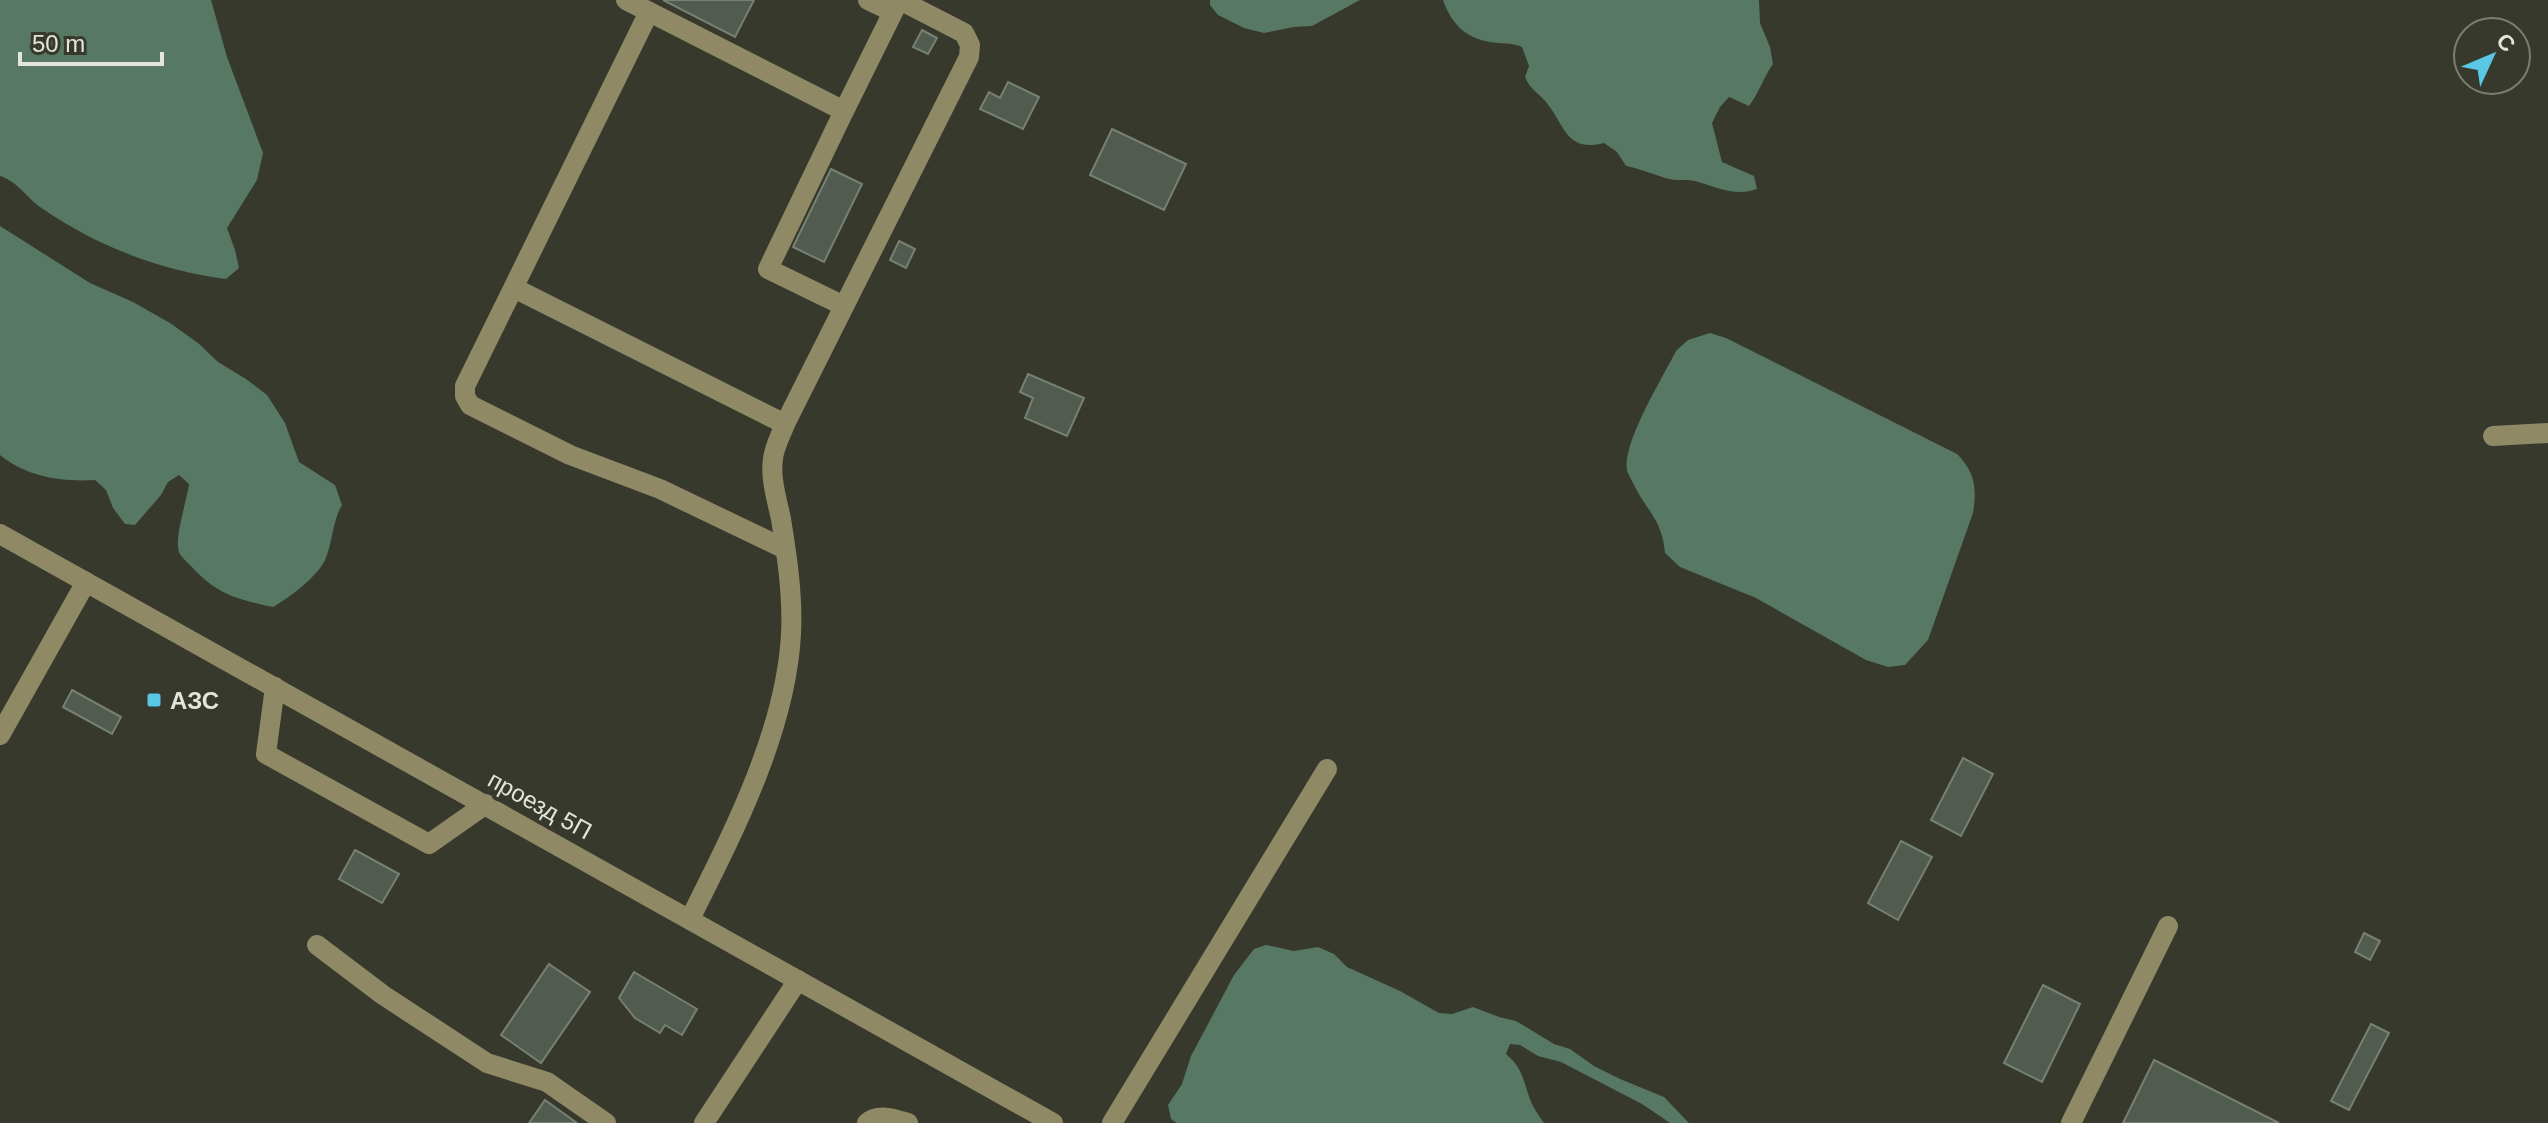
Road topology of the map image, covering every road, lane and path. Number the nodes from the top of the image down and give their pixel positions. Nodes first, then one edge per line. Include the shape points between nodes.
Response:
1 (626, 0) edge
2 (868, 0) edge
3 (897, 4) edge
4 (649, 12) junction
5 (844, 111) junction
6 (514, 288) junction
7 (844, 306) junction
8 (785, 424) junction
9 (2548, 433) edge
10 (2493, 436) dead end
11 (0, 534) edge
12 (785, 549) junction
13 (86, 582) junction
14 (275, 687) junction
15 (0, 735) edge
16 (1327, 769) dead end
17 (486, 804) junction
18 (690, 919) junction
19 (2168, 926) dead end
20 (317, 945) dead end
21 (798, 980) junction
22 (606, 1123) edge
23 (704, 1123) edge
24 (867, 1123) edge
25 (908, 1123) edge
26 (1053, 1123) edge
27 (1112, 1123) edge
28 (2071, 1123) edge

1 - 4 street
2 - 3 street
3 - 5 street
3 - 7 street via 964,33 969,57
4 - 5 street
4 - 6 street
5 - 7 street via 768,269
6 - 8 street
6 - 12 street via 465,386 470,405
7 - 8 street
8 - 12 street via 773,458
9 - 10 street
11 - 13 street, проезд 5П
12 - 18 street via 791,632 786,676 751,788
13 - 14 street, проезд 5П
13 - 15 street
14 - 17 street, проезд 5П
14 - 17 street via 266,754 280,762 429,844
16 - 27 street
17 - 18 street, проезд 5П
18 - 21 street, проезд 5П
19 - 28 street
20 - 22 street via 487,1063 547,1082
21 - 23 street
21 - 26 street, проезд 5П
24 - 25 street via 892,1117

